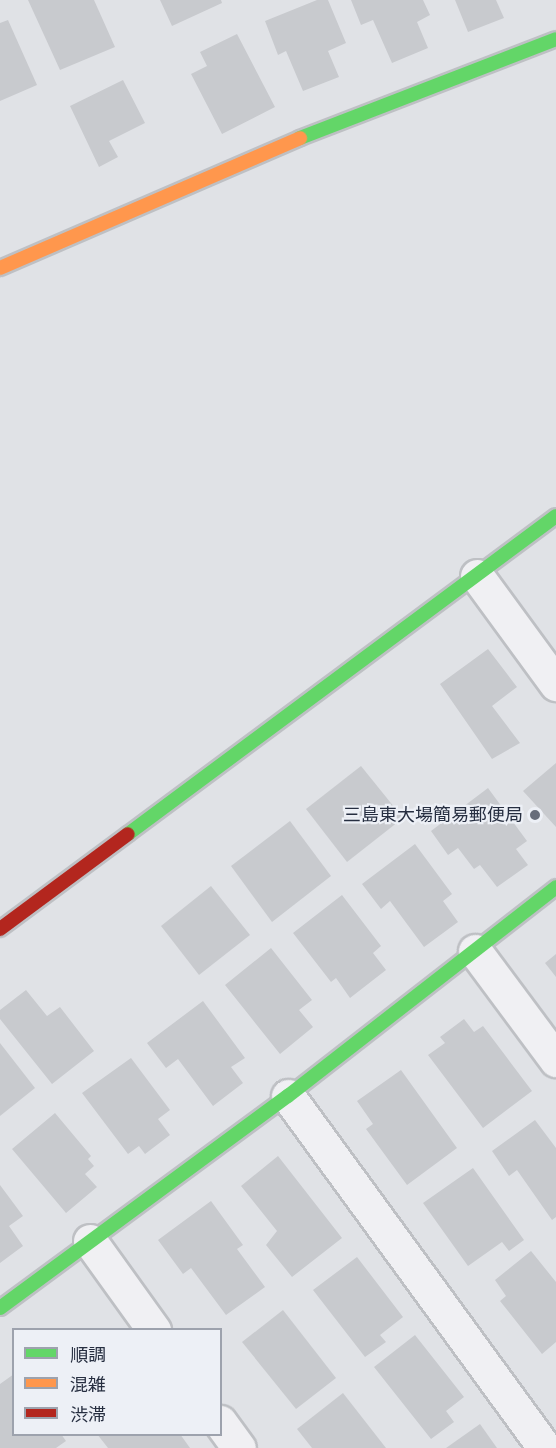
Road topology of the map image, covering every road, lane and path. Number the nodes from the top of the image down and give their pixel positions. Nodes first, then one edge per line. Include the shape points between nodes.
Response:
1 (556, 39) edge
2 (0, 268) edge
3 (556, 516) edge
4 (477, 576) junction
5 (556, 684) edge
6 (556, 887) edge
7 (0, 929) edge
8 (476, 951) junction
9 (556, 1060) edge
10 (288, 1096) junction
11 (90, 1240) junction
12 (0, 1308) edge
13 (153, 1328) edge
14 (222, 1425) edge
15 (239, 1448) edge
16 (545, 1448) edge

1 - 2 street via 281,146
3 - 4 street
4 - 5 street
4 - 7 street
6 - 8 street
8 - 9 street
8 - 10 street
10 - 11 street
10 - 16 street
11 - 12 street
11 - 13 street
14 - 15 street

